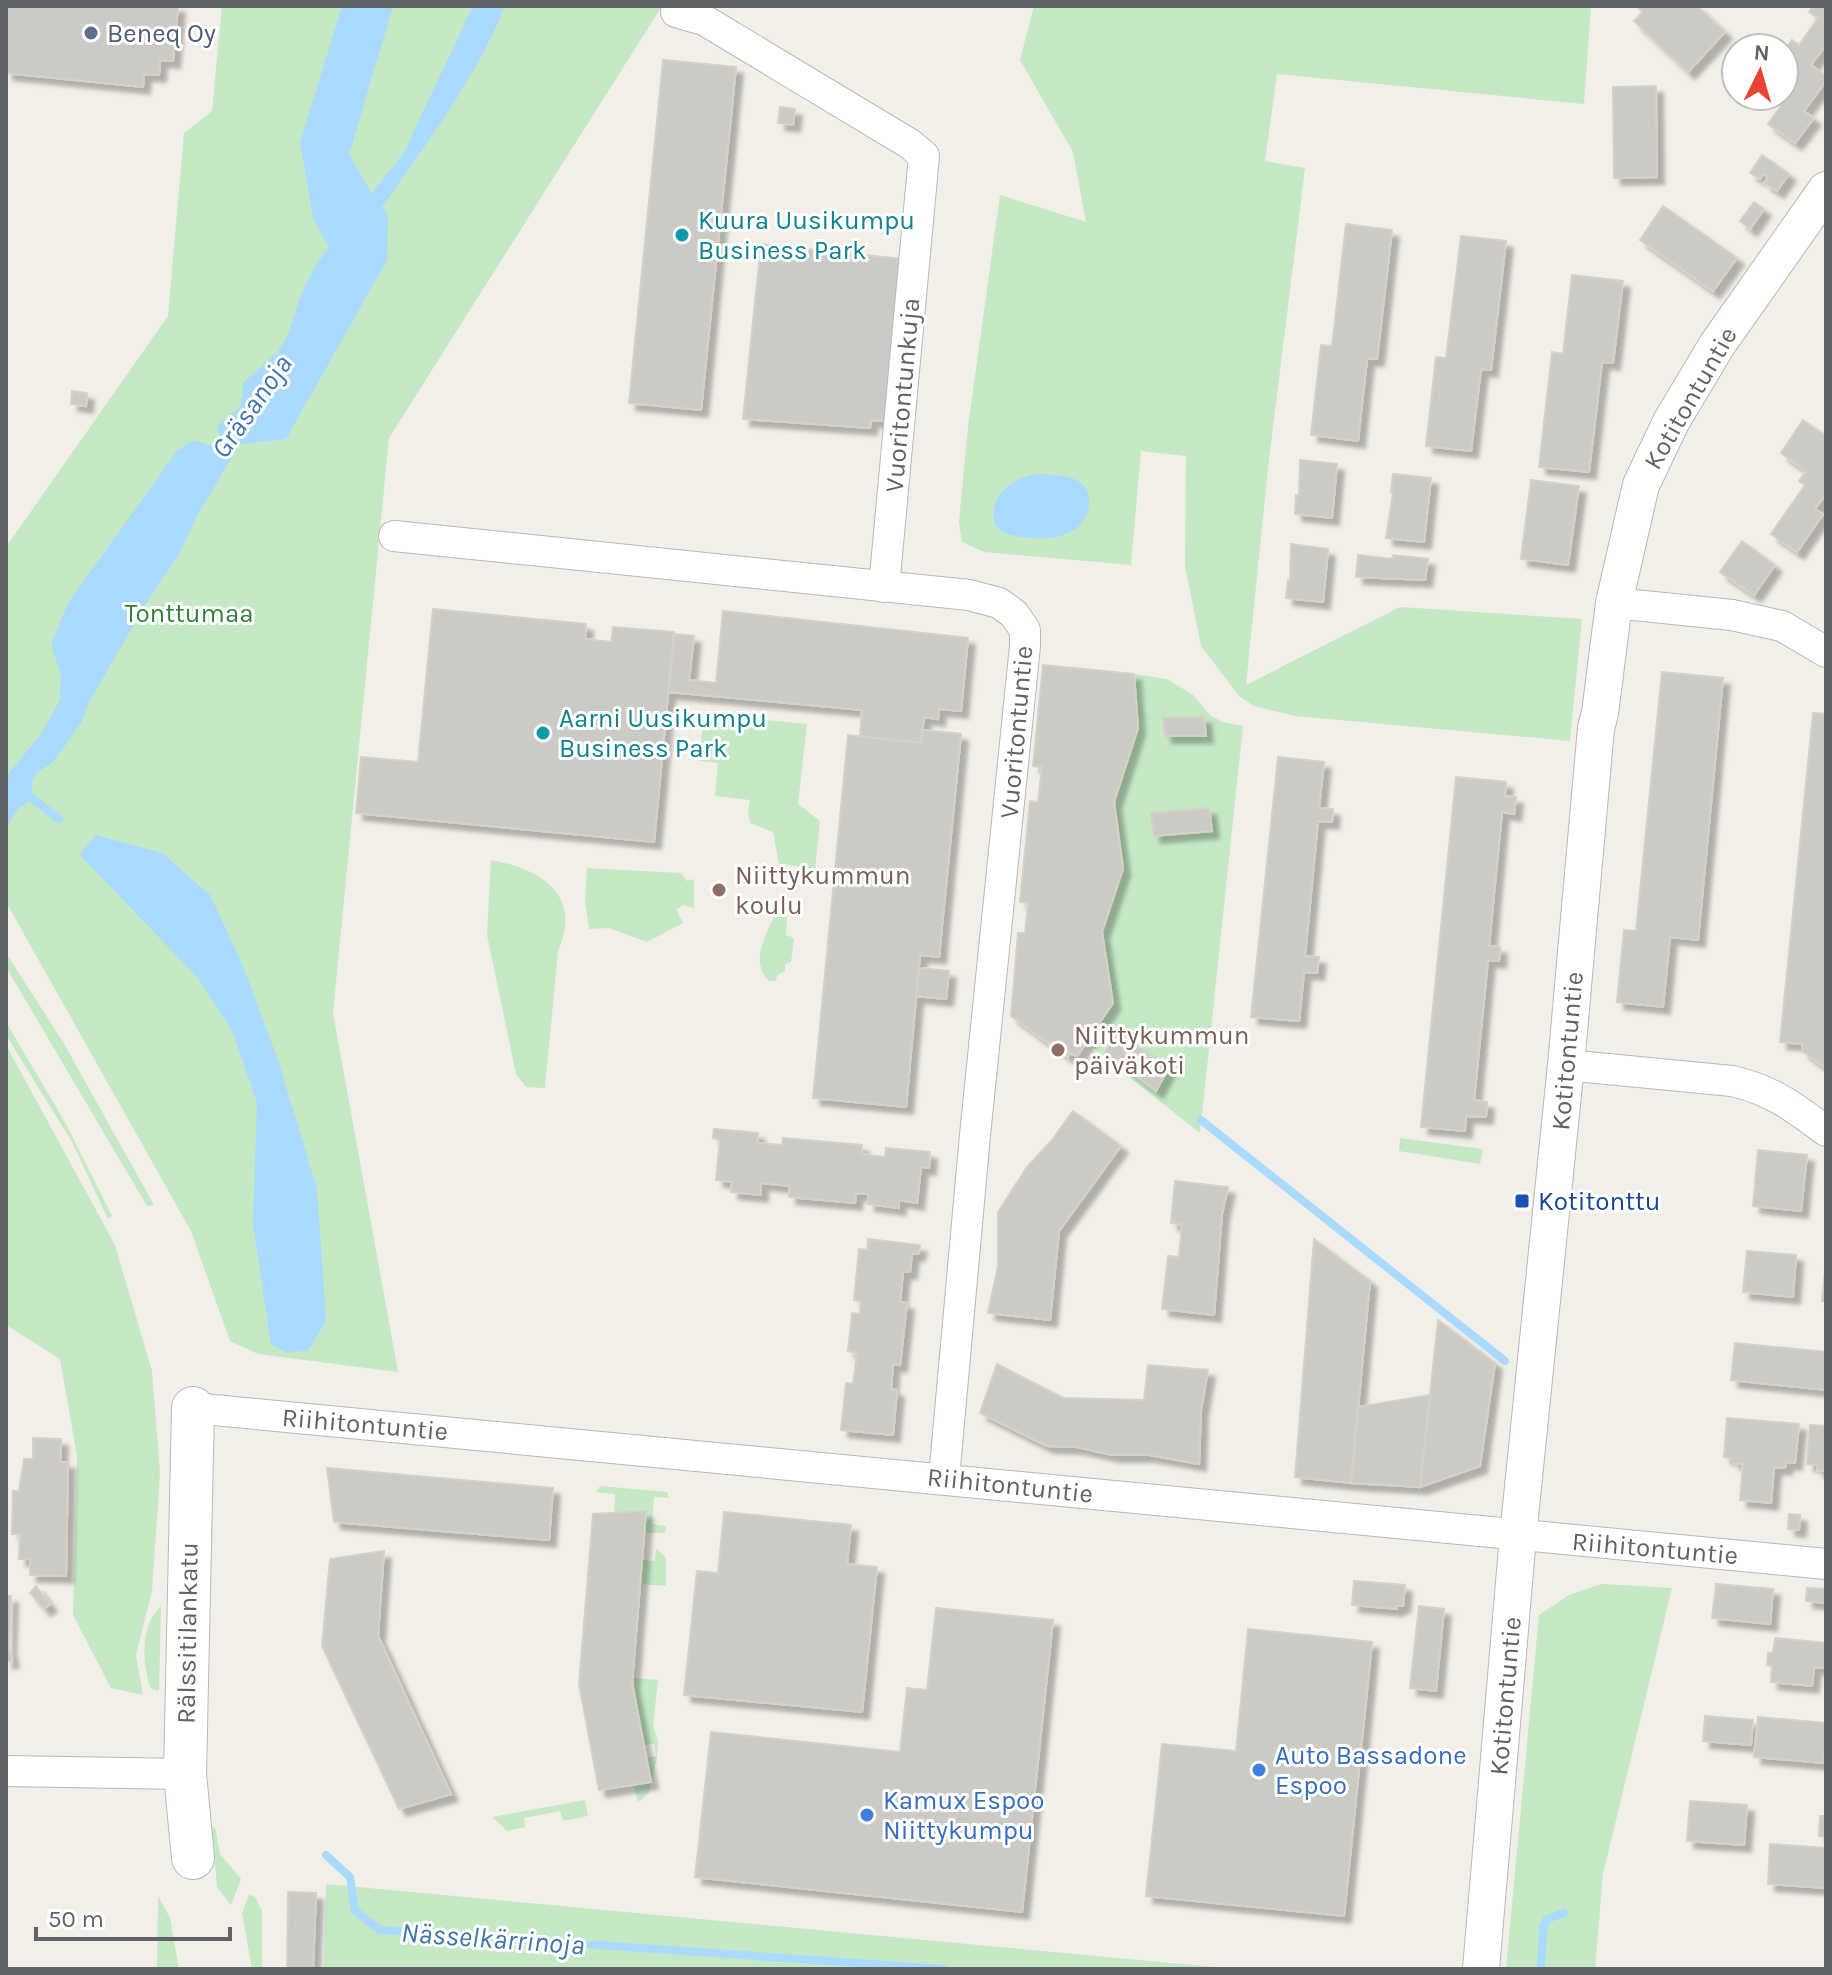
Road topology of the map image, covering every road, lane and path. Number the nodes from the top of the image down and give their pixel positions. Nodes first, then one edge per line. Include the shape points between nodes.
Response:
1 (676, 12) dead end
2 (1826, 190) edge
3 (394, 536) dead end
4 (884, 587) junction
5 (1614, 603) junction
6 (1826, 652) edge
7 (1566, 1065) junction
8 (1826, 1131) edge
9 (193, 1408) joint
10 (944, 1478) junction
11 (1518, 1536) junction
12 (1826, 1564) edge
13 (6, 1771) edge
14 (185, 1774) junction
15 (193, 1858) dead end
16 (1481, 1969) edge

1 - 4 street, Vuoritontunkuja via 704,20 924,156
2 - 5 street, Kotitontuntie via 1717,345 1671,422 1641,485
3 - 4 street, Vuoritontuntie
4 - 10 street, Vuoritontuntie via 999,603 1025,630
5 - 6 street via 1732,615 1782,626
5 - 7 street, Kotitontuntie via 1596,728
7 - 8 street via 1755,1086 1784,1099
7 - 11 street, Kotitontuntie
9 - 10 street, Riihitontuntie
9 - 14 main road, Rälssitilankatu
10 - 11 street, Riihitontuntie
11 - 12 street, Riihitontuntie
11 - 16 street, Kotitontuntie
13 - 14 street
14 - 15 main road, Rälssitilankatu

